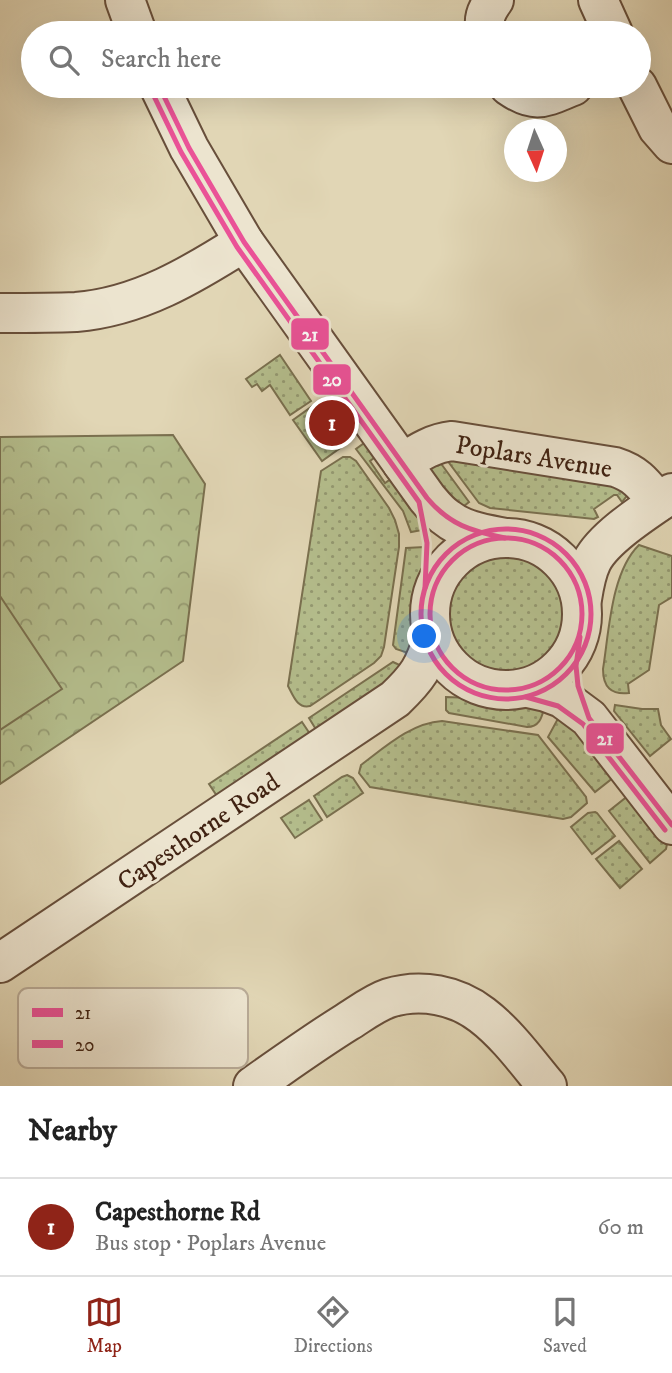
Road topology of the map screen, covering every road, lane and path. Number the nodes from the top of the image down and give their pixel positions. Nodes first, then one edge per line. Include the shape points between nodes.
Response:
1 (125, 0) edge
2 (494, 0) edge
3 (598, 0) edge
4 (133, 21) edge
5 (485, 21) edge
6 (608, 21) edge
7 (165, 98) edge
8 (643, 98) edge
9 (672, 145) edge
10 (244, 242) junction
11 (0, 313) edge
12 (402, 463) junction
13 (427, 498) junction
14 (653, 506) edge
15 (515, 539) junction
16 (434, 589) junction
17 (582, 599) junction
18 (433, 637) junction
19 (580, 637) junction
20 (481, 687) junction
21 (528, 688) junction
22 (395, 699) junction
23 (589, 718) junction
24 (672, 825) edge
25 (1, 960) edge
26 (253, 1086) edge
27 (547, 1086) edge

1 - 4 street
2 - 5 street
3 - 6 street
7 - 10 street
8 - 9 street
10 - 11 street via 166,288 130,301 77,312
10 - 12 street
12 - 13 street
12 - 14 street, Poplars Avenue via 432,445 452,441 615,467 638,478
13 - 15 street via 456,524
13 - 16 street via 437,546
14 - 15 street via 601,533
14 - 17 street via 593,559
15 - 16 street via 482,541 461,552 444,569
15 - 17 street via 545,548 562,561
16 - 18 street via 429,613
17 - 19 street
18 - 20 street via 443,658 459,675
18 - 22 street, Capesthorne Road via 422,670
19 - 21 street via 569,659 551,677
19 - 23 street via 578,686
20 - 21 street via 504,691
20 - 22 street, Capesthorne Road via 436,688
21 - 23 street via 562,698
22 - 25 street, Capesthorne Road
23 - 24 street
26 - 27 street via 372,1006 389,998 428,993 466,1004 483,1015

